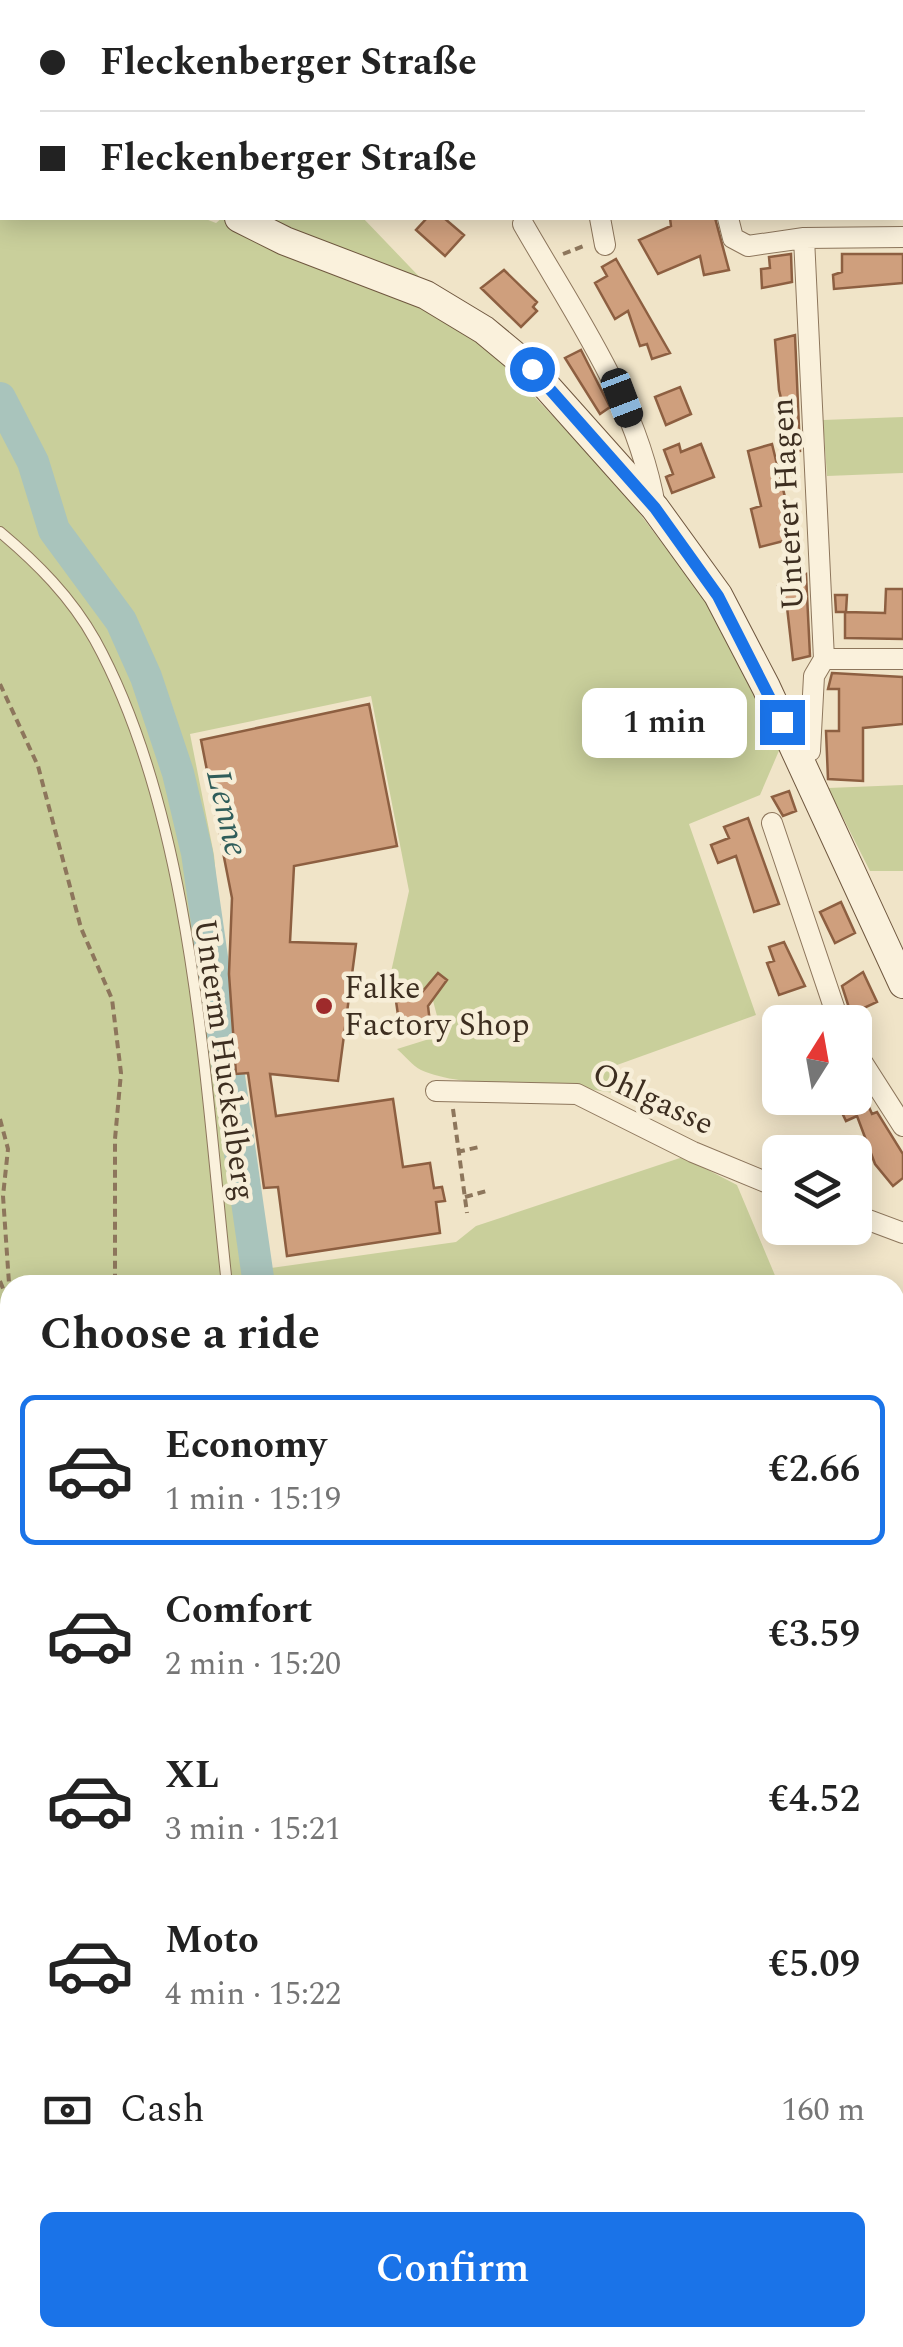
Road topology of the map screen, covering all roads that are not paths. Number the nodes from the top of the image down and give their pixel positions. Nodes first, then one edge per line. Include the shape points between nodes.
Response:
1 (243, 220) edge
2 (600, 220) edge
3 (728, 220) edge
4 (523, 224) dead end
5 (903, 237) edge
6 (804, 238) junction
7 (606, 245) road end
8 (655, 508) junction
9 (0, 532) edge
10 (903, 658) edge
11 (824, 659) junction
12 (798, 757) junction
13 (772, 824) dead end
14 (903, 984) edge
15 (833, 1005) edge
16 (872, 1078) edge
17 (443, 1091) road end
18 (903, 1126) edge
19 (762, 1180) edge
20 (872, 1222) edge
21 (903, 1234) edge
22 (227, 1275) edge

1 - 8 street via 462,315 532,369
2 - 7 street
3 - 6 street via 741,245
4 - 8 street via 622,398
5 - 6 street
6 - 11 street, Unterer Hagen
8 - 12 street via 718,596
9 - 22 lane, Unterm Huckelberg via 52,580 86,626 143,752 188,963
10 - 11 street
11 - 12 street, Unterer Hagen via 814,676 810,751
12 - 14 street
13 - 15 street
16 - 18 street
17 - 19 street, Ohlgasse via 577,1094
20 - 21 street

